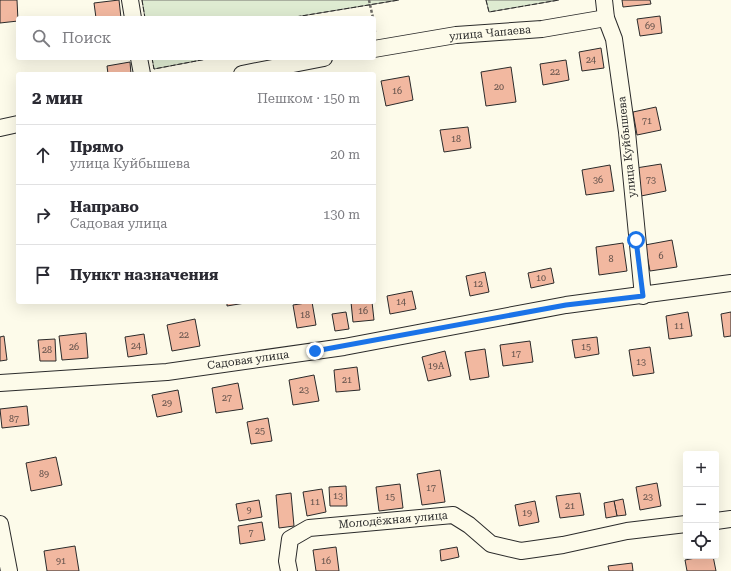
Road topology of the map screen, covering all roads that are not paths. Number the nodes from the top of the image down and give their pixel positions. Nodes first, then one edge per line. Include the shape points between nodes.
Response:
1 (130, 0) edge
2 (604, 0) edge
3 (133, 16) edge
4 (606, 18) junction
5 (376, 49) edge
6 (139, 60) edge
7 (314, 60) edge
8 (142, 72) edge
9 (252, 72) edge
10 (16, 124) edge
11 (0, 128) edge
12 (731, 283) edge
13 (643, 296) junction
14 (0, 383) edge
15 (0, 524) edge
16 (683, 524) edge
17 (9, 571) edge
18 (289, 571) edge

1 - 3 street
2 - 4 street, улица Куйбышева
4 - 5 street, улица Чапаева via 542,29 456,35
4 - 13 street, улица Куйбышева via 614,39 626,124
6 - 8 street
7 - 9 street
10 - 11 street
12 - 13 street, Садовая улица
13 - 14 street, Садовая улица via 566,305 344,347 167,372
15 - 17 street
16 - 18 street, Молодёжная улица via 627,530 563,545 521,551 491,544 453,515 309,528 290,540 287,561

